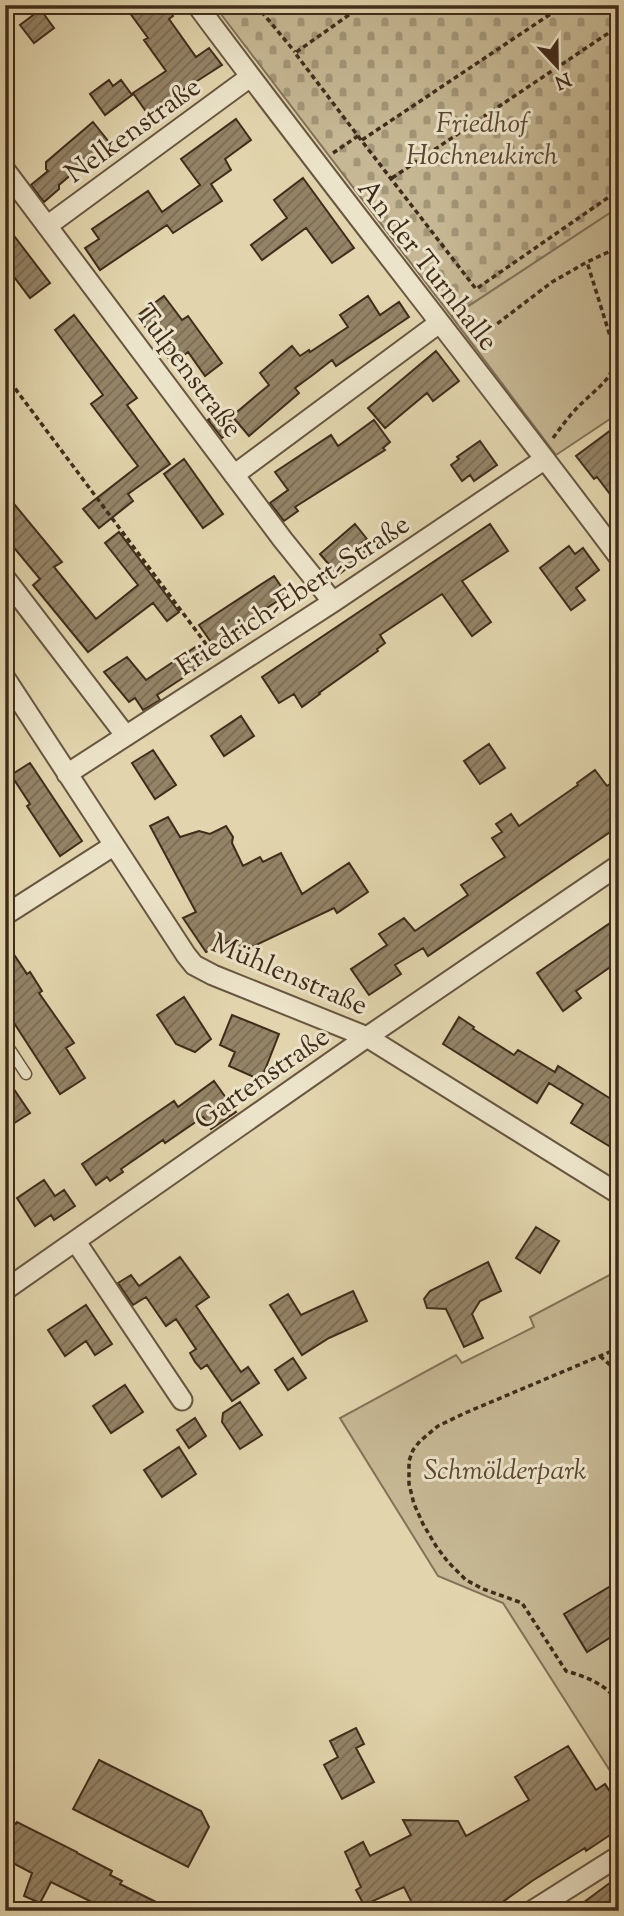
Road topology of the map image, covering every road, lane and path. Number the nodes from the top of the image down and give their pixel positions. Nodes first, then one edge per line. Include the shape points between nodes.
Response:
1 (197, 5) edge
2 (256, 5) edge
3 (363, 5) edge
4 (542, 5) edge
5 (564, 5) edge
6 (550, 15) junction
7 (619, 26) edge
8 (295, 52) junction
9 (250, 77) junction
10 (358, 136) junction
11 (362, 140) junction
12 (317, 165) junction
13 (5, 170) edge
14 (392, 178) junction
15 (619, 190) edge
16 (47, 226) junction
17 (619, 247) edge
18 (587, 262) junction
19 (439, 323) junction
20 (461, 351) junction
21 (5, 375) edge
22 (543, 456) junction
23 (234, 475) junction
24 (619, 557) edge
25 (5, 578) edge
26 (333, 602) junction
27 (227, 671) junction
28 (5, 677) edge
29 (126, 736) junction
30 (67, 774) junction
31 (113, 846) junction
32 (619, 865) edge
33 (5, 915) edge
34 (367, 1037) junction
35 (5, 1042) edge
36 (26, 1074) dead end
37 (619, 1194) edge
38 (76, 1242) junction
39 (5, 1290) edge
40 (619, 1348) edge
41 (600, 1356) junction
42 (619, 1373) edge
43 (182, 1400) dead end
44 (619, 1669) edge
45 (614, 1695) junction
46 (619, 1703) edge
47 (619, 1856) edge
48 (532, 1911) edge

1 - 9 street, An der Turnhalle
2 - 8 path
3 - 8 path
4 - 6 path
5 - 6 path
6 - 11 path
7 - 14 path
8 - 10 path
9 - 12 street, An der Turnhalle
9 - 16 street, Nelkenstraße
10 - 11 path
10 - 12 path
11 - 14 path
12 - 19 street, An der Turnhalle
13 - 16 street, Tulpenstraße
14 - 15 path via 476,289
16 - 23 street, Tulpenstraße
17 - 18 path
18 - 20 path via 552,282
18 - 22 path via 615,352 614,367 572,414
19 - 20 street, An der Turnhalle
19 - 23 street
20 - 22 street, An der Turnhalle
21 - 27 path
22 - 24 street, An der Turnhalle
22 - 26 street, Friedrich-Ebert-Straße
23 - 26 street, Tulpenstraße
25 - 29 street
26 - 27 street, Friedrich-Ebert-Straße
27 - 29 street, Friedrich-Ebert-Straße
28 - 30 street, Mühlenstraße
29 - 30 street, Friedrich-Ebert-Straße
30 - 31 street, Mühlenstraße
31 - 33 street
31 - 34 street, Mühlenstraße via 194,965
32 - 34 street, Gartenstraße
34 - 37 street, Mühlenstraße
34 - 38 street, Gartenstraße
35 - 36 lane
38 - 39 street, Gartenstraße
38 - 43 street
40 - 41 path
41 - 42 path
41 - 45 path via 438,1426 413,1450 408,1473 423,1524 458,1574 522,1603 566,1671 594,1681
44 - 45 path
45 - 46 path
47 - 48 street

